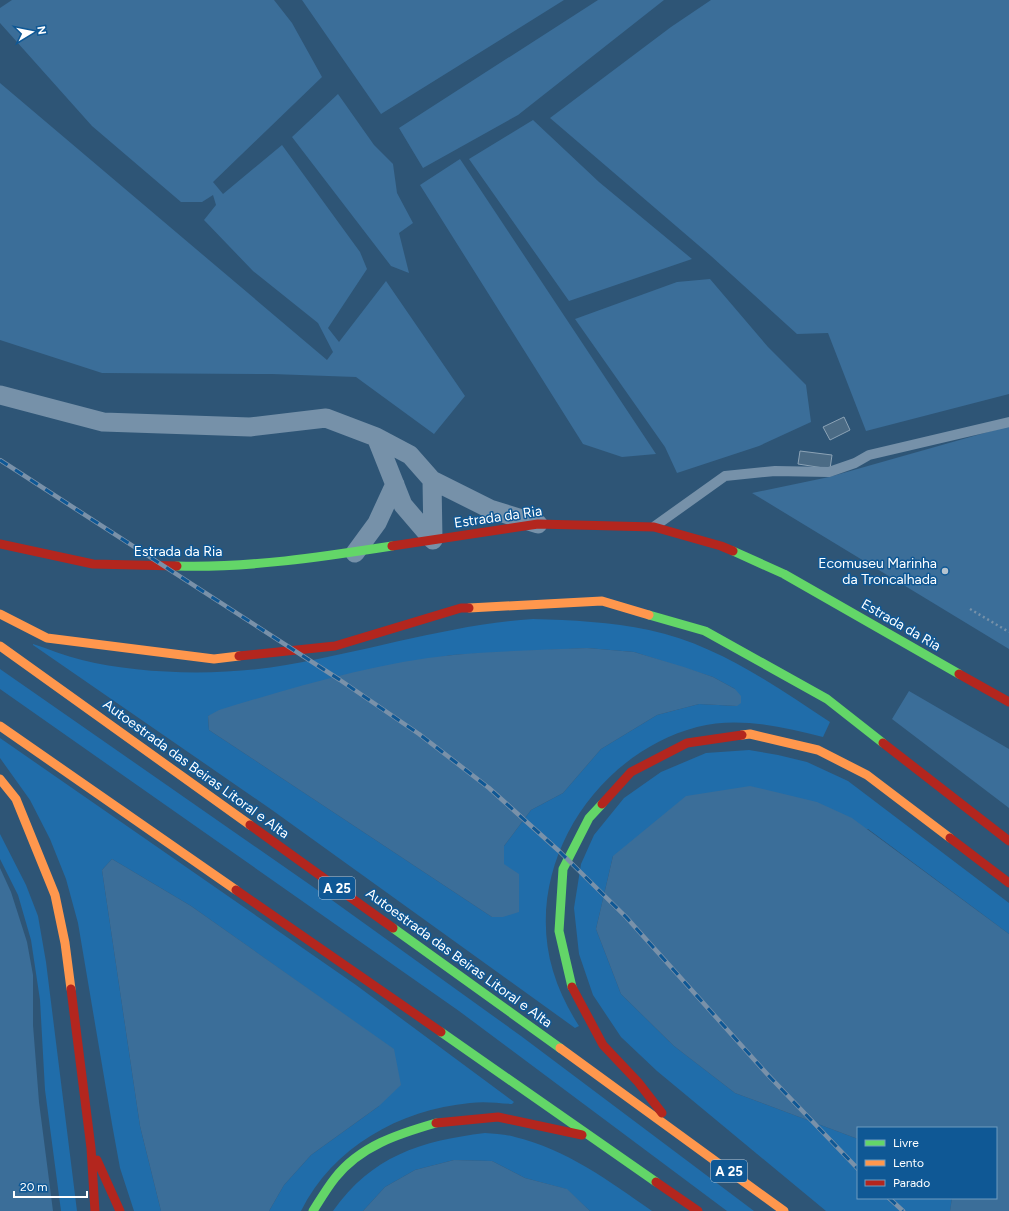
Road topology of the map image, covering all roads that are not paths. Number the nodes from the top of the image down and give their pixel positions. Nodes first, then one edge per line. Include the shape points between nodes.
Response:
1 (0, 395) edge
2 (1009, 422) edge
3 (376, 437) junction
4 (432, 480) junction
5 (395, 484) junction
6 (538, 524) junction
7 (654, 527) junction
8 (433, 540) junction
9 (0, 544) edge
10 (355, 553) junction
11 (0, 614) edge
12 (0, 646) edge
13 (1009, 702) edge
14 (0, 726) edge
15 (0, 779) edge
16 (1009, 841) edge
17 (1009, 883) edge
18 (675, 1130) junction
19 (591, 1136) junction
20 (91, 1148) junction
21 (95, 1211) edge
22 (120, 1211) edge
23 (313, 1211) edge
24 (698, 1211) edge
25 (784, 1211) edge

1 - 3 street via 103,422 250,427 326,418
2 - 7 lane via 869,455 856,464 829,472 775,471 725,476
3 - 4 street via 410,455
3 - 5 street
4 - 6 street via 490,509
4 - 8 street
5 - 8 street via 403,504
5 - 10 street via 377,523
6 - 7 main road, Estrada da Ria
6 - 8 main road, Estrada da Ria
7 - 13 main road, Estrada da Ria via 721,546 784,574
8 - 10 main road, Estrada da Ria
9 - 10 main road, Estrada da Ria via 101,565 210,567 297,561
11 - 16 main road via 47,638 214,659 335,646 461,608 602,601 705,631 827,699
12 - 18 main road, Autoestrada das Beiras Litoral e Alta / A 25
14 - 19 main road
15 - 20 main road via 16,799 55,895 65,943
17 - 18 main road via 867,775 818,750 750,734 687,743 631,772 589,818 563,869 559,931 572,988 603,1045 638,1082
18 - 25 main road, Autoestrada das Beiras Litoral e Alta / A 25
19 - 23 main road via 498,1117 438,1122 400,1133 365,1150 336,1178
19 - 24 main road
20 - 21 main road
20 - 22 main road

